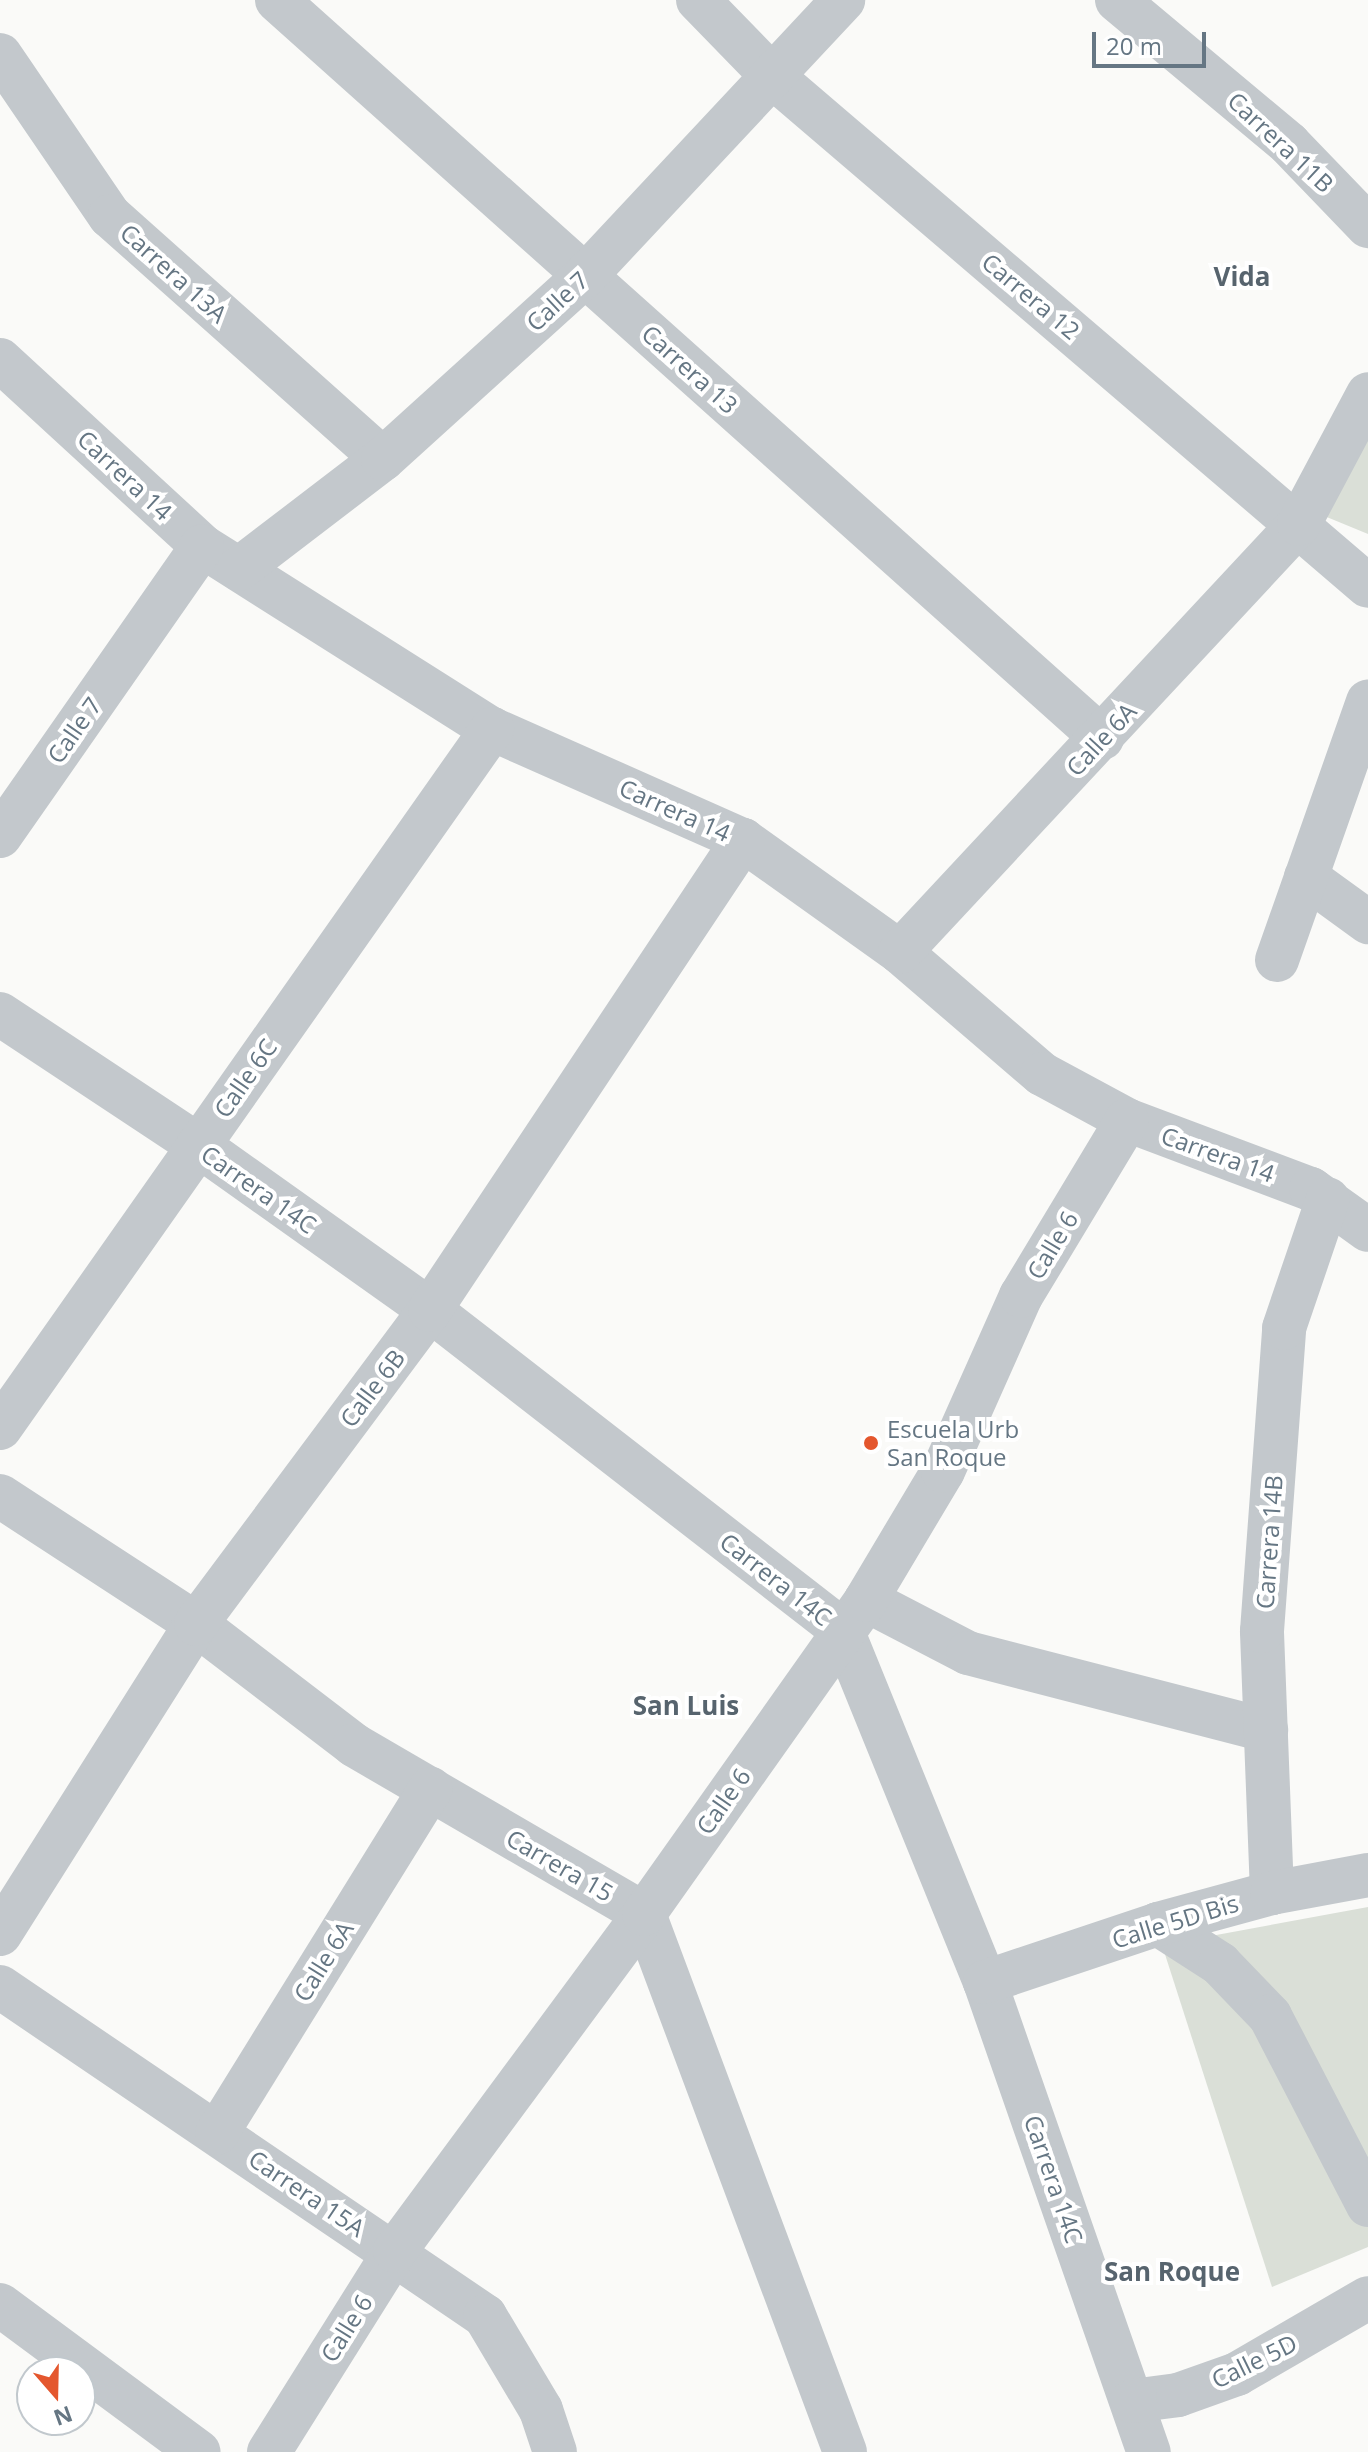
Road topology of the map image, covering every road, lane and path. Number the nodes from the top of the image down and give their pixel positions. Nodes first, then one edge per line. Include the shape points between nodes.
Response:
1 (277, 0) edge
2 (698, 0) edge
3 (843, 0) edge
4 (1117, 0) edge
5 (0, 55) edge
6 (772, 76) junction
7 (1368, 226) edge
8 (585, 276) junction
9 (0, 360) edge
10 (1368, 394) edge
11 (383, 459) junction
12 (1299, 524) junction
13 (202, 546) junction
14 (239, 569) junction
15 (1368, 586) edge
16 (1368, 702) edge
17 (492, 729) junction
18 (1102, 738) junction
19 (0, 836) edge
20 (743, 840) junction
21 (1306, 877) junction
22 (1368, 922) edge
23 (900, 952) junction
24 (1277, 960) dead end
25 (0, 1014) edge
26 (1127, 1120) junction
27 (198, 1145) junction
28 (1328, 1199) junction
29 (1368, 1230) edge
30 (430, 1310) junction
31 (0, 1428) edge
32 (0, 1496) edge
33 (854, 1615) junction
34 (196, 1624) junction
35 (1266, 1730) junction
36 (430, 1789) junction
37 (1368, 1875) edge
38 (1272, 1893) junction
39 (644, 1914) junction
40 (1158, 1924) junction
41 (0, 1934) edge
42 (985, 1982) junction
43 (0, 1987) edge
44 (217, 2133) junction
45 (1368, 2205) edge
46 (395, 2251) junction
47 (1368, 2298) edge
48 (0, 2305) edge
49 (1132, 2401) junction
50 (199, 2452) edge
51 (269, 2452) edge
52 (555, 2452) edge
53 (845, 2452) edge
54 (1149, 2452) edge

1 - 8 street, Carrera 13
2 - 6 street, Carrera 12
3 - 6 street, Calle 7
4 - 7 street, Carrera 11B via 1289,144
5 - 11 street, Carrera 13A via 110,216
6 - 8 street, Calle 7
6 - 12 street, Carrera 12
8 - 11 street, Calle 7
8 - 18 street, Carrera 13
9 - 13 street, Carrera 14
10 - 12 street
11 - 14 street, Calle 7
12 - 15 street, Carrera 12
12 - 18 street, Calle 6A
13 - 14 street, Carrera 14
13 - 19 street, Calle 7
14 - 17 street, Carrera 14
16 - 21 street
17 - 20 street, Carrera 14
17 - 27 street, Calle 6C
18 - 23 street, Calle 6A
20 - 23 street, Carrera 14
20 - 30 street, Calle 6B
21 - 22 street
21 - 24 street
23 - 26 street, Carrera 14 via 1042,1074
25 - 27 street, Carrera 14C
26 - 28 street, Carrera 14
26 - 33 street, Calle 6 via 1021,1296 943,1471
27 - 30 street, Carrera 14C
27 - 31 street, Calle 6C
28 - 29 street, Carrera 14
28 - 35 street, Carrera 14B via 1284,1328 1262,1631
30 - 33 street, Carrera 14C
30 - 34 street, Calle 6B
32 - 34 street, Carrera 15
33 - 35 street via 968,1653
33 - 39 street, Calle 6
33 - 42 street, Carrera 14C
34 - 36 street, Carrera 15 via 354,1745
34 - 41 street, Calle 6B
35 - 38 street, Carrera 14B
36 - 39 street, Carrera 15
36 - 44 street, Calle 6A
37 - 38 street, Calle 5D Bis
38 - 40 street, Calle 5D Bis
39 - 46 street, Calle 6
39 - 53 street
40 - 42 street, Calle 5D Bis
40 - 45 street via 1220,1964 1270,2016
42 - 49 street, Carrera 14C
43 - 44 street, Carrera 15A
44 - 46 street, Carrera 15A
46 - 51 street, Calle 6
46 - 52 street, Carrera 15A via 485,2316 541,2410
47 - 49 street, Calle 5D via 1237,2374 1178,2395
48 - 50 street
49 - 54 street, Carrera 14C

